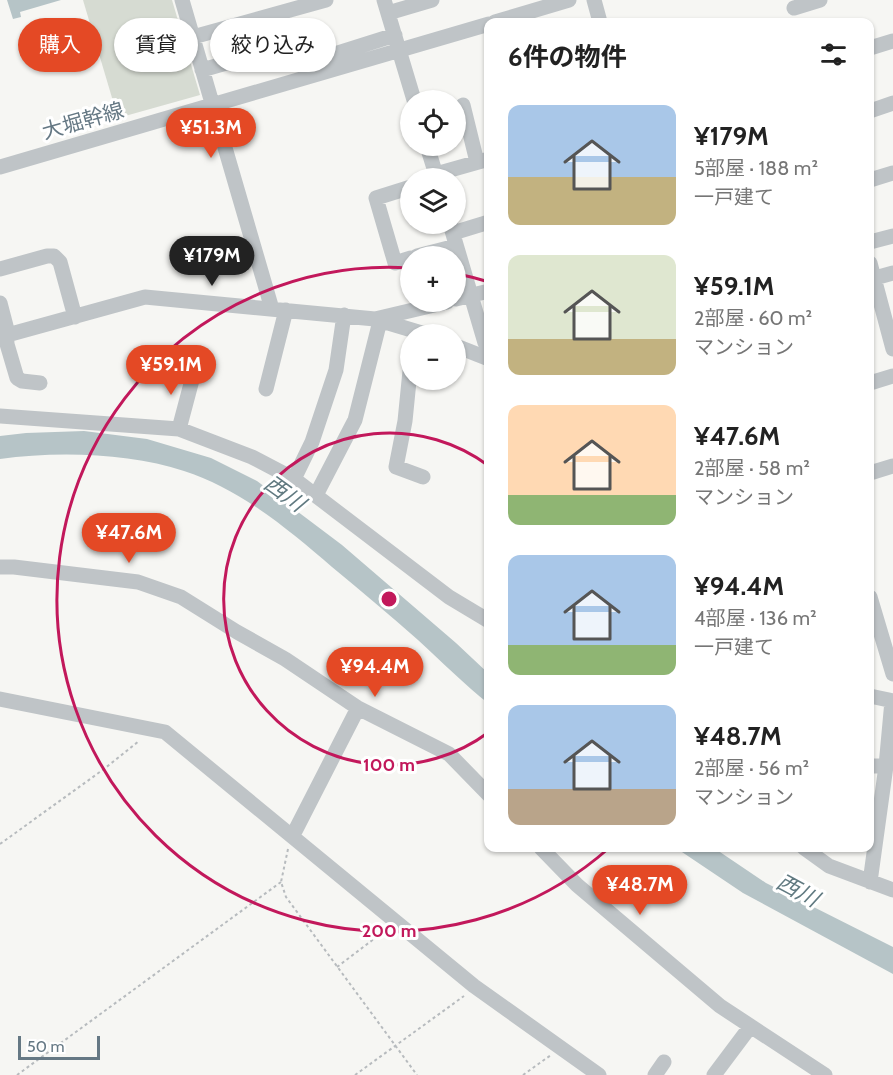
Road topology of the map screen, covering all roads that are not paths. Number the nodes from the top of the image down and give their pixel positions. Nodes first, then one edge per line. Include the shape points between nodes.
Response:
1 (182, 0) edge
2 (326, 0) edge
3 (432, 0) edge
4 (569, 0) edge
5 (594, 0) edge
6 (820, 0) edge
7 (386, 7) edge
8 (794, 10) edge
9 (187, 18) edge
10 (508, 18) edge
11 (599, 18) edge
12 (484, 26) edge
13 (395, 35) junction
14 (198, 36) edge
15 (893, 41) edge
16 (874, 47) edge
17 (400, 52) junction
18 (336, 54) edge
19 (198, 55) edge
20 (210, 68) edge
21 (202, 70) junction
22 (411, 90) edge
23 (893, 104) edge
24 (212, 105) junction
25 (874, 110) edge
26 (466, 113) edge
27 (483, 161) edge
28 (0, 167) edge
29 (461, 168) edge
30 (893, 173) edge
31 (874, 179) edge
32 (400, 190) edge
33 (484, 224) edge
34 (466, 230) edge
35 (453, 234) edge
36 (893, 236) edge
37 (874, 241) edge
38 (433, 246) edge
39 (400, 261) edge
40 (0, 269) edge
41 (893, 273) edge
42 (874, 275) edge
43 (875, 278) junction
44 (484, 292) edge
45 (466, 297) edge
46 (0, 303) edge
47 (466, 305) edge
48 (279, 309) junction
49 (408, 312) edge
50 (877, 312) edge
51 (344, 315) junction
52 (75, 316) junction
53 (377, 320) junction
54 (400, 327) edge
55 (3, 336) edge
56 (892, 341) edge
57 (466, 347) edge
58 (484, 348) edge
59 (484, 350) edge
60 (191, 365) dead end
61 (893, 376) edge
62 (874, 382) edge
63 (40, 384) dead end
64 (266, 389) dead end
65 (408, 390) edge
66 (0, 416) edge
67 (179, 429) junction
68 (893, 466) edge
69 (874, 472) edge
70 (423, 477) dead end
71 (294, 479) junction
72 (316, 495) junction
73 (0, 567) edge
74 (874, 609) edge
75 (484, 618) edge
76 (892, 664) edge
77 (874, 697) edge
78 (0, 699) edge
79 (892, 701) edge
80 (358, 708) junction
81 (874, 766) edge
82 (886, 766) junction
83 (484, 790) edge
84 (293, 835) junction
85 (545, 852) edge
86 (809, 852) edge
87 (870, 882) junction
88 (893, 890) edge
89 (750, 1027) junction
90 (599, 1075) edge
91 (714, 1075) edge
92 (825, 1075) edge

1 - 9 street
2 - 14 street
3 - 7 street
4 - 10 street
5 - 11 street
6 - 8 street
7 - 13 street
12 - 17 street, 大堀幹線
13 - 17 street
13 - 18 street
15 - 16 street
17 - 22 street
17 - 24 street, 大堀幹線
19 - 21 street
20 - 21 street
21 - 24 street
23 - 25 street
24 - 28 street, 大堀幹線
24 - 48 street
26 - 27 street
27 - 29 street
30 - 31 street
32 - 39 street via 376,198 395,263
33 - 34 street
35 - 38 street
36 - 37 street
40 - 52 street via 54,256 60,262
41 - 43 street
42 - 43 street
43 - 50 street
44 - 45 street
46 - 55 street via 6,326
47 - 58 street
48 - 51 street
48 - 52 street via 145,297
48 - 64 street
49 - 53 street
50 - 56 street
51 - 53 street
51 - 71 street via 336,370 312,442
52 - 55 street
53 - 54 street
53 - 72 street via 355,420
55 - 63 street via 16,378
57 - 59 street
60 - 67 street via 192,380
61 - 62 street
65 - 70 street via 396,467
66 - 67 street
67 - 71 street
68 - 69 street
71 - 72 street
72 - 75 street via 440,591
73 - 80 street via 138,582 181,597
74 - 76 street
77 - 79 street
78 - 84 street via 165,732
79 - 82 street
80 - 83 street via 449,754
80 - 84 street
81 - 82 street
82 - 87 street
84 - 90 street via 474,986
85 - 89 street via 577,885
86 - 87 street via 828,866
87 - 88 street
89 - 91 street
89 - 92 street

